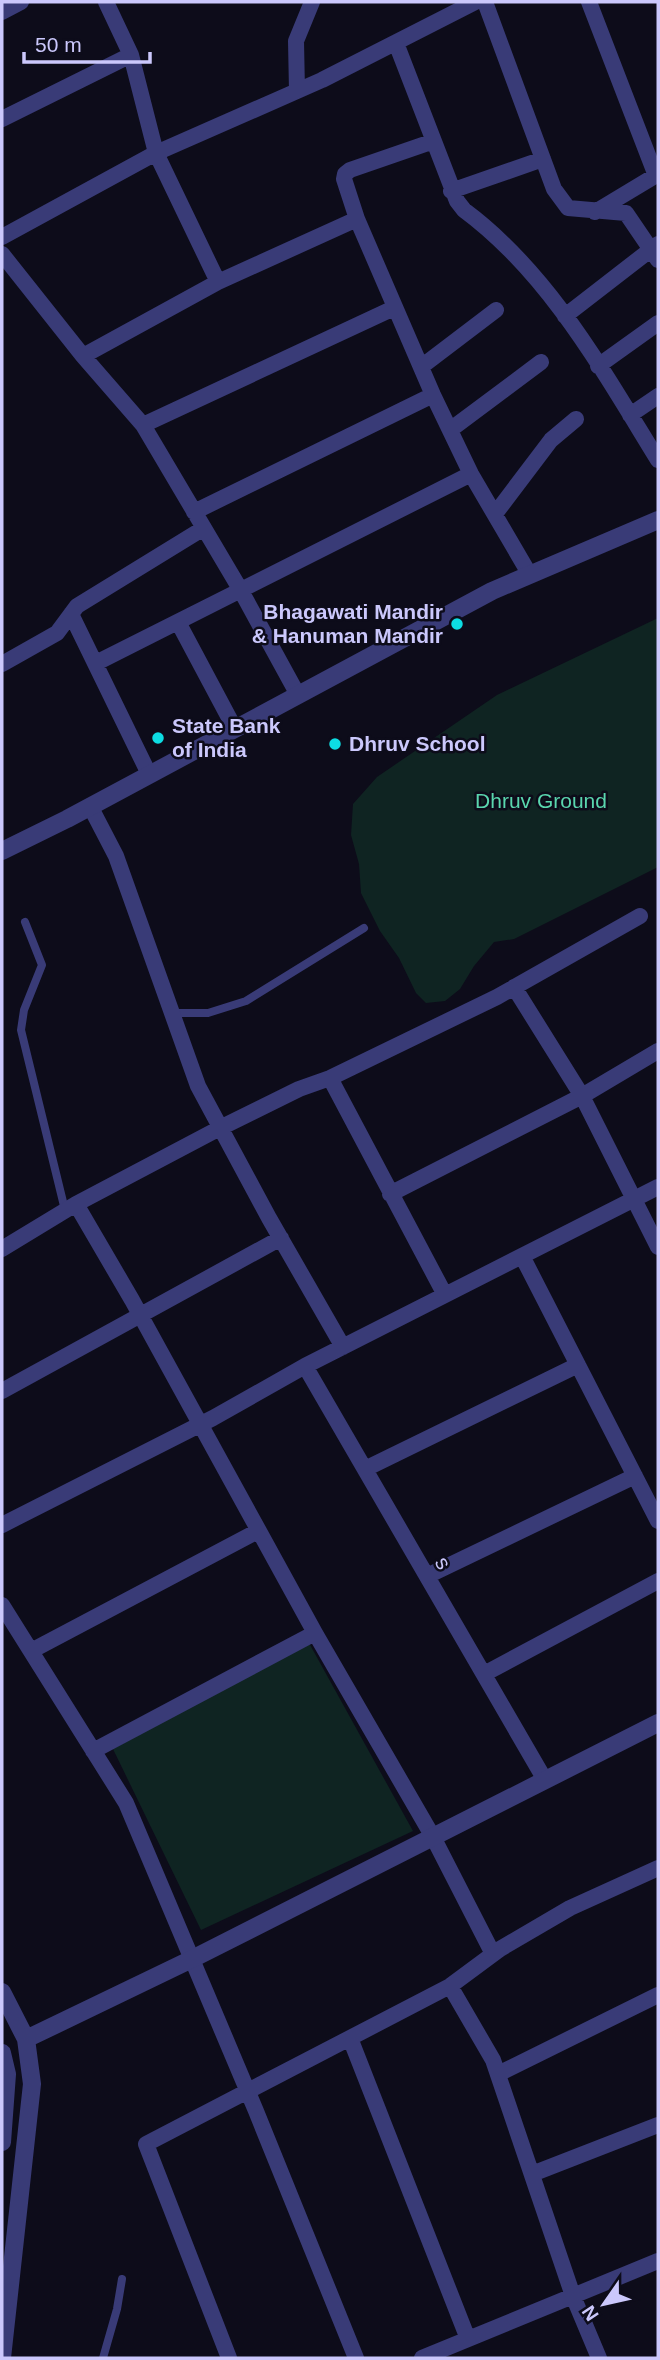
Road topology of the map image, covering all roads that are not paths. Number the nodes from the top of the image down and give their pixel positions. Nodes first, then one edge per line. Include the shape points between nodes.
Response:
1 (21, 2) edge
2 (106, 2) edge
3 (312, 2) edge
4 (475, 2) edge
5 (485, 2) edge
6 (589, 2) edge
7 (2, 12) edge
8 (396, 43) junction
9 (131, 55) junction
10 (297, 91) junction
11 (2, 119) edge
12 (434, 141) junction
13 (156, 153) junction
14 (543, 159) junction
15 (657, 175) edge
16 (451, 191) junction
17 (595, 212) junction
18 (357, 219) junction
19 (2, 237) edge
20 (656, 251) edge
21 (2, 254) edge
22 (218, 282) junction
23 (394, 308) junction
24 (496, 310) dead end
25 (565, 316) junction
26 (658, 323) edge
27 (83, 356) junction
28 (541, 362) dead end
29 (598, 366) junction
30 (421, 367) junction
31 (433, 395) junction
32 (658, 396) edge
33 (630, 415) junction
34 (576, 419) dead end
35 (143, 425) junction
36 (450, 430) junction
37 (658, 460) edge
38 (471, 474) junction
39 (194, 512) junction
40 (495, 514) junction
41 (658, 520) edge
42 (204, 528) junction
43 (530, 575) junction
44 (240, 589) junction
45 (71, 614) junction
46 (178, 622) junction
47 (96, 663) junction
48 (2, 664) edge
49 (298, 695) junction
50 (235, 729) junction
51 (149, 775) junction
52 (90, 806) junction
53 (2, 851) edge
54 (640, 916) dead end
55 (24, 922) dead end
56 (364, 929) dead end
57 (514, 987) junction
58 (172, 1013) junction
59 (658, 1051) edge
60 (330, 1078) junction
61 (582, 1096) junction
62 (220, 1128) junction
63 (658, 1187) edge
64 (390, 1194) junction
65 (635, 1199) junction
66 (70, 1207) junction
67 (281, 1238) junction
68 (658, 1247) edge
69 (2, 1249) edge
70 (522, 1256) junction
71 (445, 1295) junction
72 (141, 1316) junction
73 (343, 1347) junction
74 (578, 1364) junction
75 (305, 1366) junction
76 (2, 1391) edge
77 (200, 1424) junction
78 (365, 1469) junction
79 (635, 1476) junction
80 (658, 1521) edge
81 (2, 1525) edge
82 (258, 1531) junction
83 (427, 1576) junction
84 (658, 1581) edge
85 (2, 1605) edge
86 (315, 1633) junction
87 (31, 1651) junction
88 (484, 1674) junction
89 (658, 1723) edge
90 (93, 1751) junction
91 (545, 1780) junction
92 (433, 1837) junction
93 (658, 1868) edge
94 (493, 1954) junction
95 (192, 1959) junction
96 (450, 1986) junction
97 (658, 1995) edge
98 (3, 1997) edge
99 (350, 2038) junction
100 (26, 2039) junction
101 (2, 2053) edge
102 (498, 2074) junction
103 (4, 2091) edge
104 (248, 2091) junction
105 (658, 2125) edge
106 (2, 2142) edge
107 (532, 2174) junction
108 (658, 2261) edge
109 (122, 2279) dead end
110 (573, 2296) junction
111 (468, 2339) junction
112 (2, 2356) edge
113 (11, 2358) edge
114 (103, 2358) edge
115 (229, 2358) edge
116 (356, 2358) edge
117 (422, 2358) edge
118 (599, 2358) edge

1 - 7 street
2 - 9 street
3 - 10 street via 296,41
4 - 8 street
5 - 14 street
6 - 15 street
8 - 10 street
8 - 12 street
9 - 11 street
9 - 13 street
10 - 13 street
12 - 16 street
12 - 18 street via 345,174
13 - 19 street
13 - 22 street
14 - 16 street
14 - 17 street via 561,201 568,208
15 - 17 street
16 - 25 street via 464,210 514,253
17 - 20 street via 626,213
18 - 22 street
18 - 23 street
20 - 25 street
21 - 27 street
22 - 27 street
23 - 30 street
23 - 35 street
24 - 30 street
25 - 29 street
26 - 29 street
27 - 35 street
28 - 36 street
29 - 33 street
30 - 31 street
31 - 36 street
31 - 39 street
32 - 33 street
33 - 37 street
34 - 40 street via 551,440
35 - 39 street
36 - 38 street
38 - 40 street
38 - 44 street
39 - 42 street
40 - 43 street
41 - 43 street
42 - 44 street
42 - 45 street
43 - 49 street
44 - 46 street
44 - 49 street
45 - 47 street
45 - 48 street via 57,633
46 - 47 street
46 - 50 street
47 - 51 street
49 - 50 street
50 - 51 street
51 - 52 street
52 - 53 street
52 - 58 street via 116,856
54 - 57 street
55 - 66 lane via 42,965 23,1010 21,1030
56 - 58 lane via 246,1001 208,1013
57 - 60 street
57 - 61 street
58 - 62 street via 198,1086
59 - 61 street
60 - 62 street
60 - 64 street
61 - 64 street
61 - 65 street
62 - 66 street
62 - 67 street
63 - 65 street
64 - 71 street
65 - 68 street
65 - 70 street
66 - 69 street
66 - 72 street
67 - 72 street
67 - 73 street
70 - 71 street
70 - 74 street
71 - 73 street
72 - 76 street
72 - 77 street
73 - 75 street
74 - 78 street
74 - 79 street
75 - 77 street
75 - 78 street, s
77 - 81 street
77 - 82 street
78 - 83 street, s
79 - 80 street
79 - 83 street
82 - 86 street
82 - 87 street
83 - 88 street, s
84 - 88 street
85 - 87 street
86 - 90 street
86 - 92 street
87 - 90 street
88 - 91 street, s
89 - 91 street
90 - 95 street via 126,1803
91 - 92 street
92 - 94 street
92 - 95 street
93 - 94 street via 570,1908
94 - 96 street
95 - 100 street
95 - 104 street
96 - 99 street
96 - 102 street
97 - 102 street
98 - 100 street
99 - 104 street
99 - 111 street
100 - 112 street via 32,2084
101 - 103 street via 7,2074
102 - 107 street
103 - 106 street
104 - 115 street via 146,2144
104 - 116 street
105 - 107 street
107 - 110 street
108 - 110 street
109 - 114 lane
110 - 111 street
110 - 118 street
111 - 117 street
112 - 113 street

